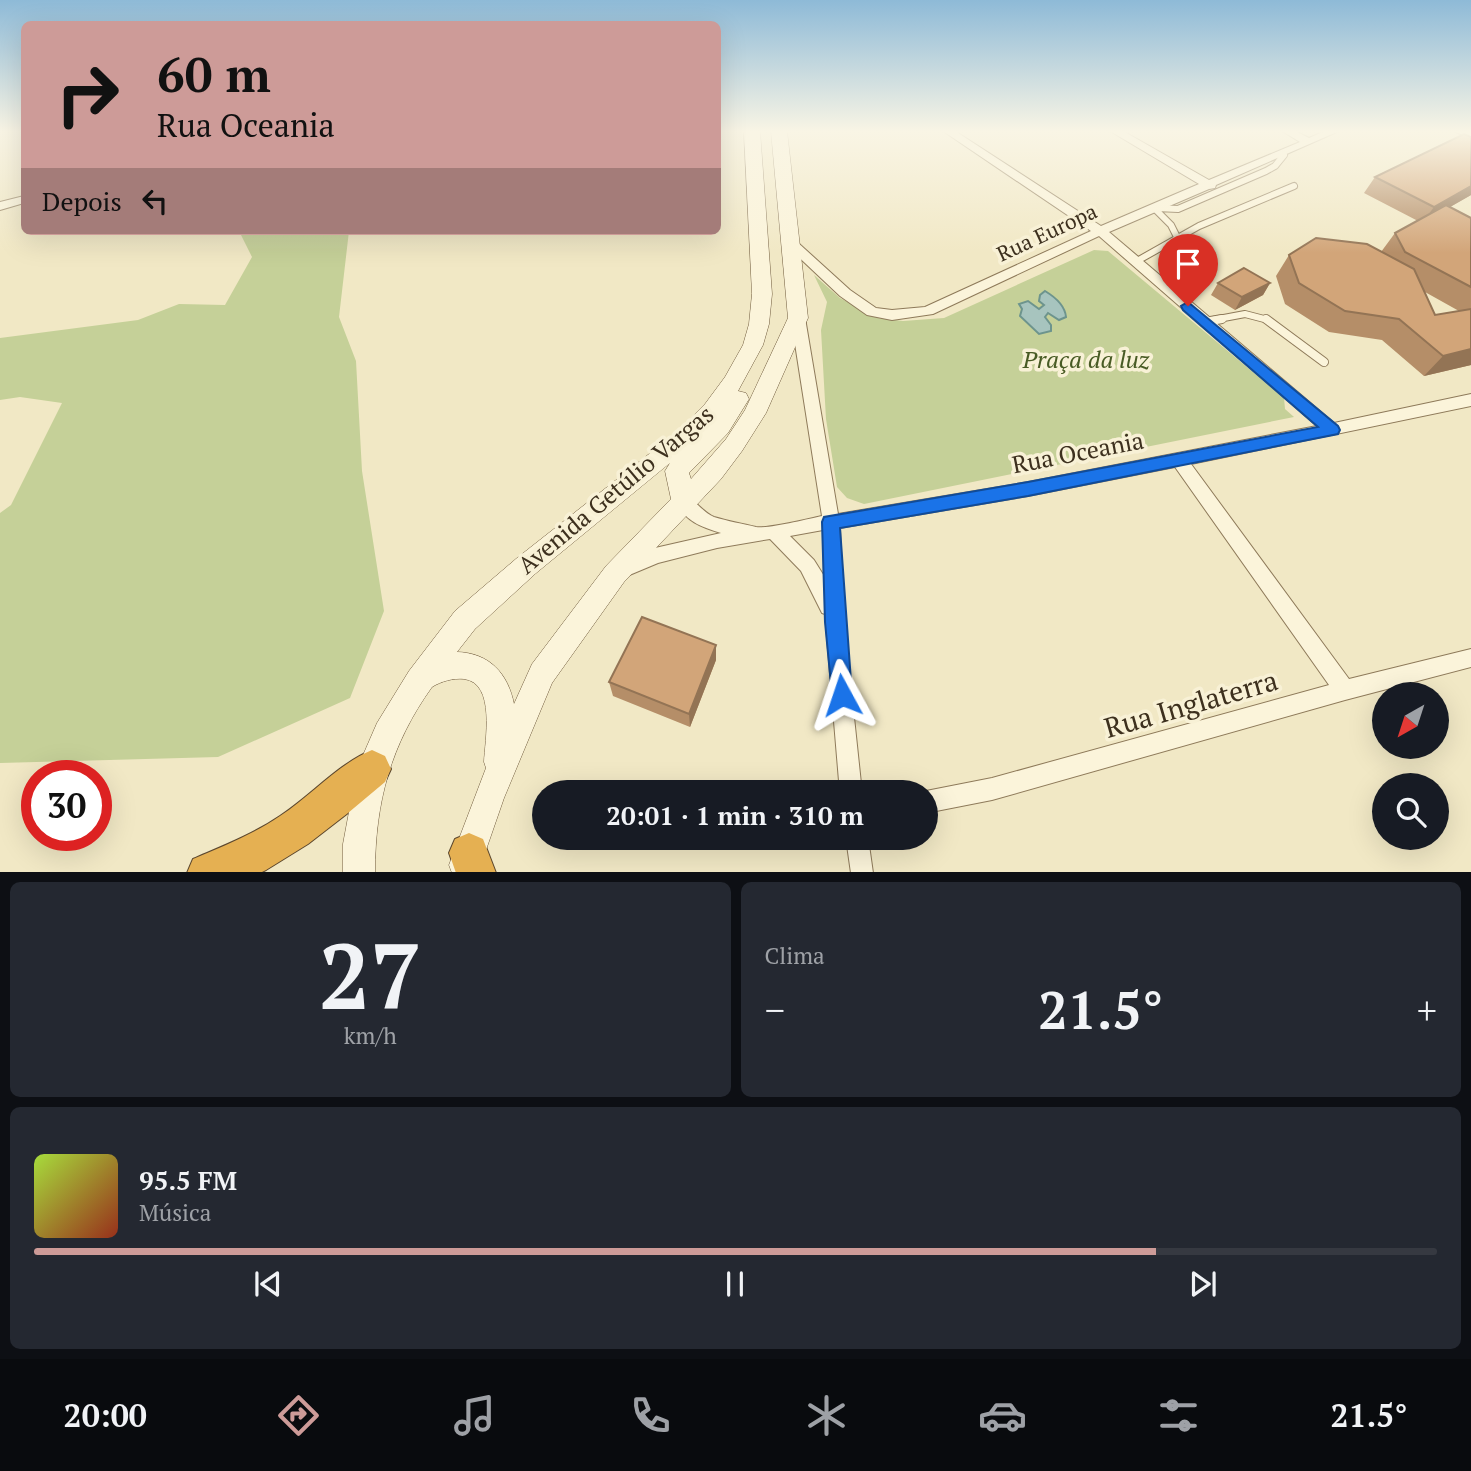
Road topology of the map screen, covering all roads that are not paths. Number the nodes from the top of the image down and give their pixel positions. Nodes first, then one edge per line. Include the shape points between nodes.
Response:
1 (754, 172) edge
2 (784, 172) edge
3 (1010, 172) edge
4 (1186, 172) edge
5 (1245, 172) edge
6 (1264, 172) edge
7 (1211, 186) junction
8 (1294, 186) dead end
9 (21, 201) edge
10 (0, 206) edge
11 (1156, 209) junction
12 (1100, 231) junction
13 (1178, 239) junction
14 (792, 244) junction
15 (1137, 261) junction
16 (799, 318) junction
17 (1205, 322) junction
18 (753, 345) junction
19 (1324, 362) dead end
20 (1471, 400) edge
21 (1332, 430) junction
22 (1178, 459) junction
23 (684, 502) junction
24 (831, 522) junction
25 (775, 533) junction
26 (615, 574) junction
27 (835, 622) junction
28 (1471, 658) edge
29 (421, 678) junction
30 (1345, 690) junction
31 (372, 769) junction
32 (498, 776) junction
33 (850, 780) edge
34 (938, 800) edge
35 (859, 850) edge
36 (469, 866) edge
37 (210, 872) edge
38 (359, 872) edge
39 (862, 872) edge

1 - 18 main road, Avenida Getúlio Vargas via 762,294
2 - 14 main road
3 - 12 street
4 - 7 street
5 - 7 street, Rua Europa
6 - 11 lane via 1178,209
7 - 11 street, Rua Europa
8 - 13 lane
9 - 10 street
11 - 12 street, Rua Europa
11 - 13 lane
12 - 14 street, Rua Europa via 928,311 892,315 872,312 857,303
12 - 15 street
13 - 15 lane
14 - 16 main road
15 - 17 street
16 - 23 main road, Avenida Getúlio Vargas via 755,414 713,472
16 - 24 street
17 - 19 lane via 1255,314
17 - 21 street
18 - 23 main road via 755,371 720,427 677,471
18 - 29 main road, Avenida Getúlio Vargas via 713,410 466,620
20 - 21 street, Rua Oceania
21 - 22 street, Rua Oceania
22 - 24 street, Rua Oceania
22 - 30 street
23 - 25 street, Rua Oceania via 706,520 728,528
23 - 26 main road, Avenida Getúlio Vargas
24 - 25 street, Rua Oceania
24 - 27 street
25 - 26 street, Rua Oceania via 665,553
25 - 27 street via 804,558
26 - 32 main road, Avenida Getúlio Vargas via 542,674
27 - 33 street
28 - 30 street, Rua Inglaterra
29 - 31 main road, Avenida Getúlio Vargas
29 - 32 main road via 461,665 482,669 490,677 499,693
30 - 34 street, Rua Inglaterra via 992,789
31 - 37 highway via 288,833 235,865
31 - 38 main road, Avenida Getúlio Vargas via 359,844
32 - 36 main road, Avenida Getúlio Vargas
35 - 39 street

